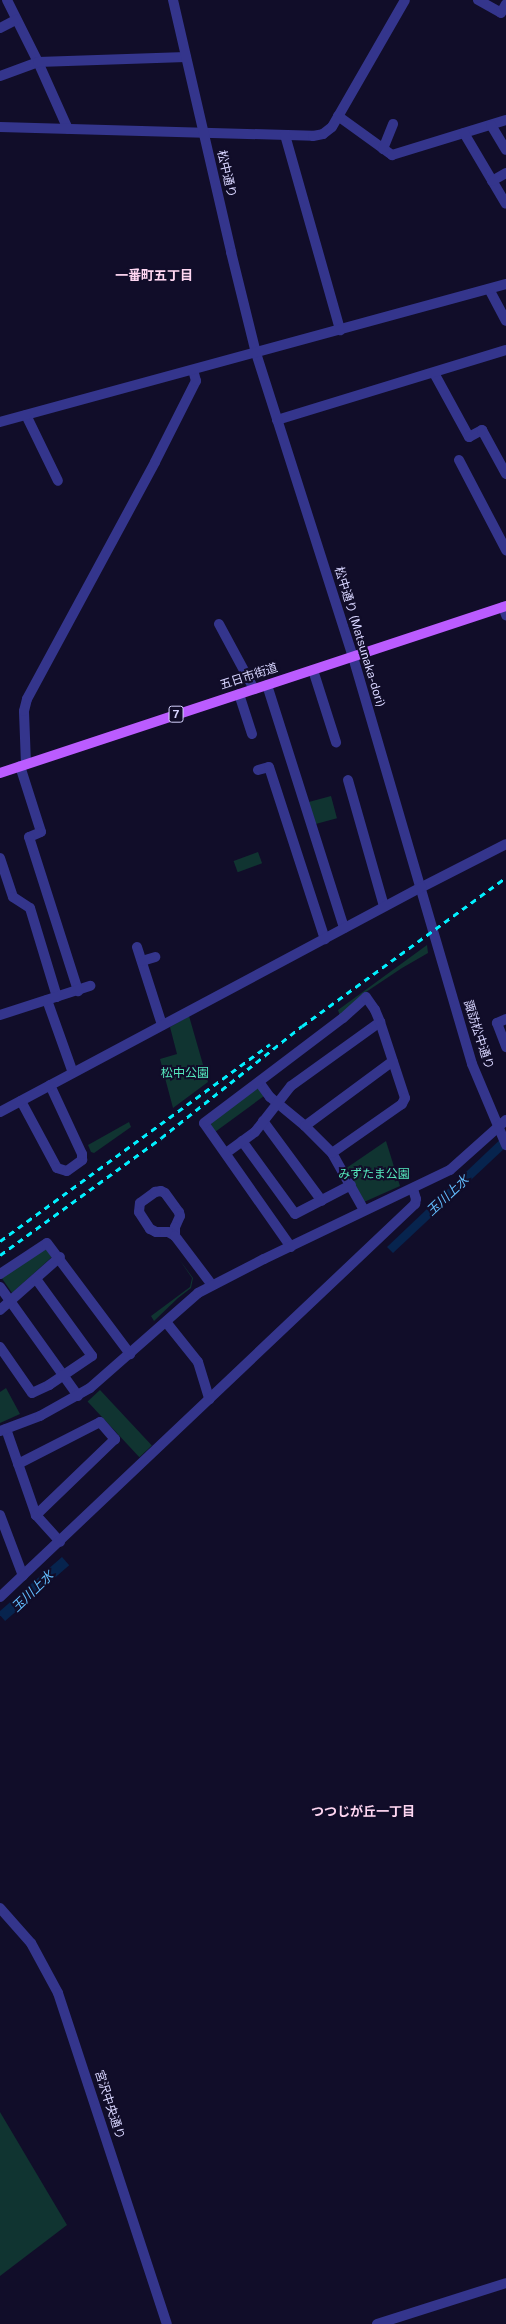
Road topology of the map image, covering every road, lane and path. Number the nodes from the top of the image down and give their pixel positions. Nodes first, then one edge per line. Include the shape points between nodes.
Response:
1 (8, 0) edge
2 (173, 0) edge
3 (405, 0) edge
4 (478, 0) edge
5 (506, 4) edge
6 (16, 20) junction
7 (0, 28) edge
8 (186, 57) junction
9 (38, 62) junction
10 (0, 76) edge
11 (338, 116) junction
12 (506, 120) edge
13 (393, 124) dead end
14 (491, 125) junction
15 (0, 127) edge
16 (68, 129) junction
17 (203, 131) junction
18 (464, 133) junction
19 (285, 135) junction
20 (383, 149) junction
21 (506, 150) edge
22 (506, 173) edge
23 (492, 181) junction
24 (506, 204) edge
25 (506, 284) edge
26 (489, 289) junction
27 (506, 321) edge
28 (340, 330) junction
29 (506, 350) edge
30 (256, 353) junction
31 (193, 370) junction
32 (434, 373) junction
33 (26, 415) junction
34 (277, 420) junction
35 (0, 422) edge
36 (459, 460) dead end
37 (506, 474) edge
38 (58, 481) dead end
39 (506, 550) edge
40 (505, 610) edge
41 (219, 624) dead end
42 (353, 657) junction
43 (313, 670) junction
44 (267, 685) junction
45 (254, 689) junction
46 (239, 694) junction
47 (252, 734) dead end
48 (336, 742) dead end
49 (23, 765) junction
50 (258, 770) dead end
51 (0, 773) edge
52 (348, 786) dead end
53 (506, 844) edge
54 (0, 858) edge
55 (422, 887) junction
56 (384, 906) junction
57 (344, 928) junction
58 (433, 930) joint
59 (325, 939) junction
60 (137, 947) dead end
61 (155, 957) dead end
62 (142, 961) junction
63 (90, 986) dead end
64 (78, 991) junction
65 (57, 997) junction
66 (46, 1000) junction
67 (0, 1015) edge
68 (506, 1019) edge
69 (380, 1022) junction
70 (162, 1025) junction
71 (506, 1047) edge
72 (393, 1062) junction
73 (73, 1073) junction
74 (259, 1082) junction
75 (50, 1085) junction
76 (21, 1101) junction
77 (277, 1103) junction
78 (0, 1112) edge
79 (263, 1121) junction
80 (305, 1126) junction
81 (503, 1132) edge
82 (242, 1142) junction
83 (226, 1153) junction
84 (332, 1153) junction
85 (351, 1184) junction
86 (413, 1189) junction
87 (322, 1201) junction
88 (364, 1210) junction
89 (173, 1232) dead end
90 (291, 1247) junction
91 (60, 1258) junction
92 (0, 1274) edge
93 (36, 1279) junction
94 (212, 1285) junction
95 (0, 1287) edge
96 (10, 1301) junction
97 (0, 1310) edge
98 (166, 1322) junction
99 (0, 1347) edge
100 (130, 1354) junction
101 (63, 1376) junction
102 (78, 1396) junction
103 (209, 1399) junction
104 (3, 1430) edge
105 (18, 1464) junction
106 (0, 1514) edge
107 (36, 1515) junction
108 (60, 1542) junction
109 (23, 1576) junction
110 (0, 1597) edge
111 (0, 1908) edge
112 (506, 2283) edge
113 (382, 2323) edge
114 (167, 2324) edge

1 - 6 street
2 - 8 street, 松中通り
3 - 11 street
4 - 5 street via 502,13
6 - 7 street
6 - 9 street
8 - 9 street
8 - 17 street, 松中通り
9 - 10 street
9 - 16 street
11 - 19 street via 332,127 323,134
11 - 20 street
12 - 14 street
13 - 20 street
14 - 18 street
14 - 21 street
15 - 16 street
16 - 17 street
17 - 19 street
17 - 30 street, 松中通り
18 - 20 street via 392,155
18 - 23 street
19 - 28 street
22 - 23 street
23 - 24 street
25 - 26 street
26 - 27 street
26 - 28 street
28 - 30 street
29 - 32 street
30 - 31 street
30 - 34 street, 松中通り (Matsunaka-dori)
31 - 33 street
31 - 49 street via 196,381 156,462 27,699 24,711
32 - 34 street
32 - 37 street via 469,437 482,430
33 - 35 street
33 - 38 street
34 - 42 street, 松中通り (Matsunaka-dori)
36 - 39 street
40 - 42 main road, 五日市街道 / 7
41 - 45 street
42 - 43 main road, 五日市街道 / 7
42 - 55 street, 松中通り (Matsunaka-dori)
43 - 44 main road, 五日市街道 / 7
43 - 48 street
44 - 45 main road, 五日市街道 / 7
44 - 57 street
45 - 46 main road, 五日市街道 / 7
46 - 47 street
46 - 49 main road, 五日市街道 / 7
49 - 51 main road, 五日市街道 / 7
49 - 64 street via 41,832 29,837
50 - 59 street via 269,767
52 - 56 street via 364,852
53 - 55 street
54 - 65 street via 13,897 30,908
55 - 56 street
55 - 58 street, 松中通り (Matsunaka-dori)
56 - 57 street
57 - 59 street
58 - 81 street, 諏訪松中通り via 472,1064
59 - 70 street
60 - 62 street
61 - 62 street
62 - 70 street
63 - 64 street
64 - 65 street
65 - 66 street
66 - 67 street
66 - 73 street
68 - 71 street via 497,1023
69 - 72 street
69 - 74 street via 366,997 343,1018
69 - 77 street via 291,1086
70 - 73 street
72 - 80 street
72 - 84 street via 404,1101
73 - 75 street
74 - 77 street
74 - 83 street via 204,1123
75 - 76 street
75 - 76 street via 82,1154 82,1160 72,1169 67,1171 56,1168
76 - 78 street
77 - 79 street
77 - 80 street
79 - 82 street via 255,1132
79 - 87 street
80 - 84 street
81 - 86 street via 450,1170
82 - 83 street
82 - 87 street via 295,1214
83 - 90 street
84 - 85 street
85 - 87 street
85 - 88 street
86 - 88 street
86 - 103 street via 415,1204
88 - 90 street
89 - 94 street
90 - 94 street
91 - 92 street via 47,1242
91 - 93 street
91 - 100 street
93 - 96 street
93 - 101 street via 92,1356
94 - 98 street via 187,1301
95 - 96 street
96 - 97 street
96 - 101 street
98 - 100 street
98 - 103 street via 198,1362
99 - 101 street via 32,1393
100 - 102 street
101 - 102 street
102 - 104 street via 40,1416
103 - 108 street
104 - 105 street
105 - 107 street
105 - 107 street via 100,1422 115,1439
106 - 109 street
107 - 108 street
108 - 109 street
109 - 110 street
111 - 114 street, 宮沢中央通り via 31,1943 58,1993
112 - 113 street

